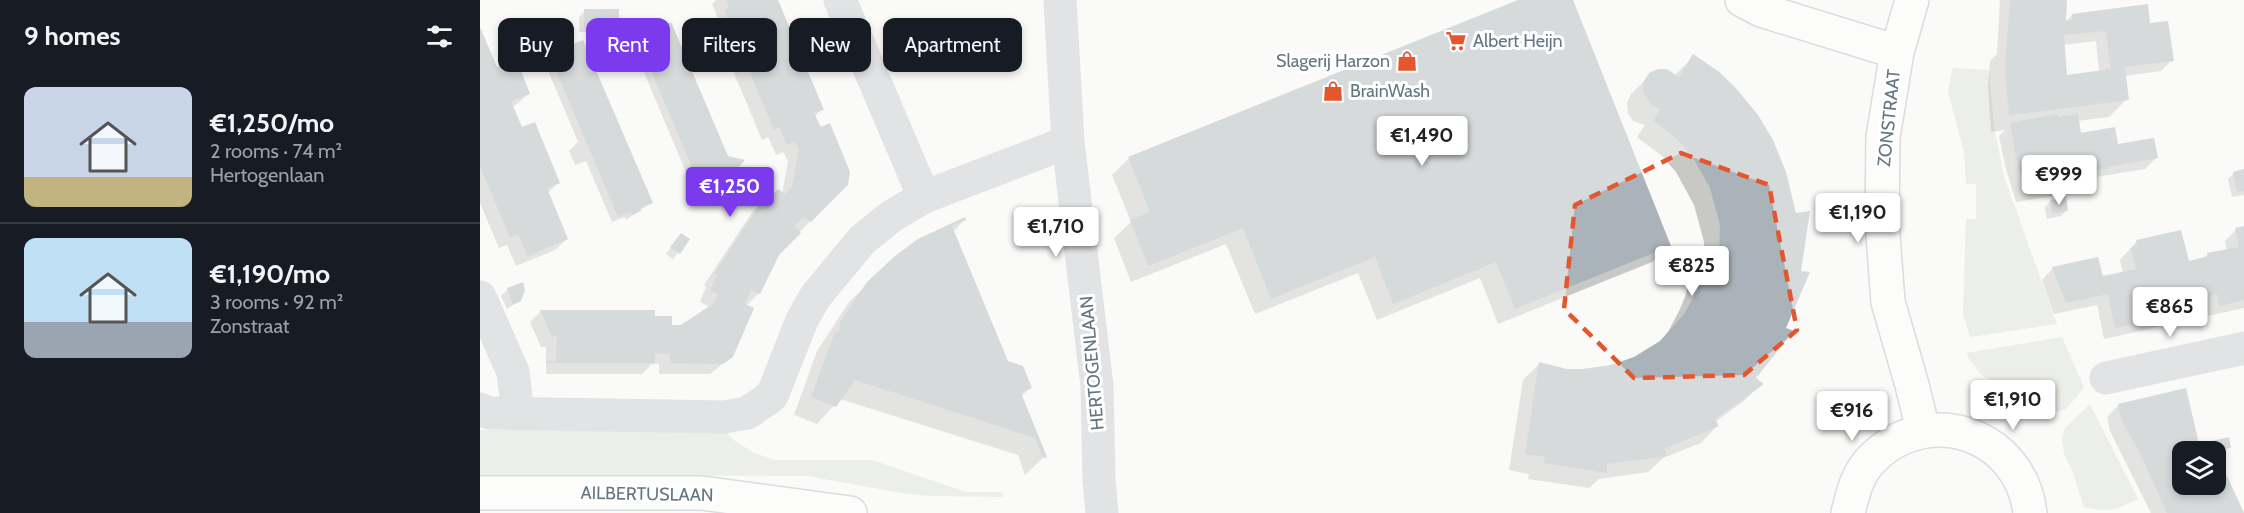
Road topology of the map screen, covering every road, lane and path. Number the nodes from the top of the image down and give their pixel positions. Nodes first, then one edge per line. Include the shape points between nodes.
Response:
1 (840, 0) edge
2 (1060, 0) edge
3 (1742, 0) edge
4 (1912, 0) edge
5 (1897, 52) junction
6 (1068, 142) junction
7 (924, 197) junction
8 (480, 297) edge
9 (2244, 348) edge
10 (2106, 378) dead end
11 (480, 409) edge
12 (518, 414) junction
13 (1923, 430) junction
14 (480, 493) edge
15 (850, 513) edge
16 (1102, 513) edge
17 (1848, 513) edge
18 (2030, 513) edge

1 - 7 street
2 - 6 street, HERTOGENLAAN
3 - 5 main road via 1761,10
4 - 5 main road, ZONSTRAAT
5 - 13 main road, ZONSTRAAT via 1884,137 1882,222 1888,302
6 - 7 street
6 - 16 street, HERTOGENLAAN via 1097,386
7 - 12 street via 862,240 834,272 802,320 772,396 747,413 724,417
8 - 12 street via 513,372
9 - 10 street
11 - 12 street
13 - 17 main road via 1894,441 1871,460 1855,484
13 - 18 main road via 1953,430 1982,439 2006,457 2023,482
14 - 15 main road, AILBERTUSLAAN via 702,493

